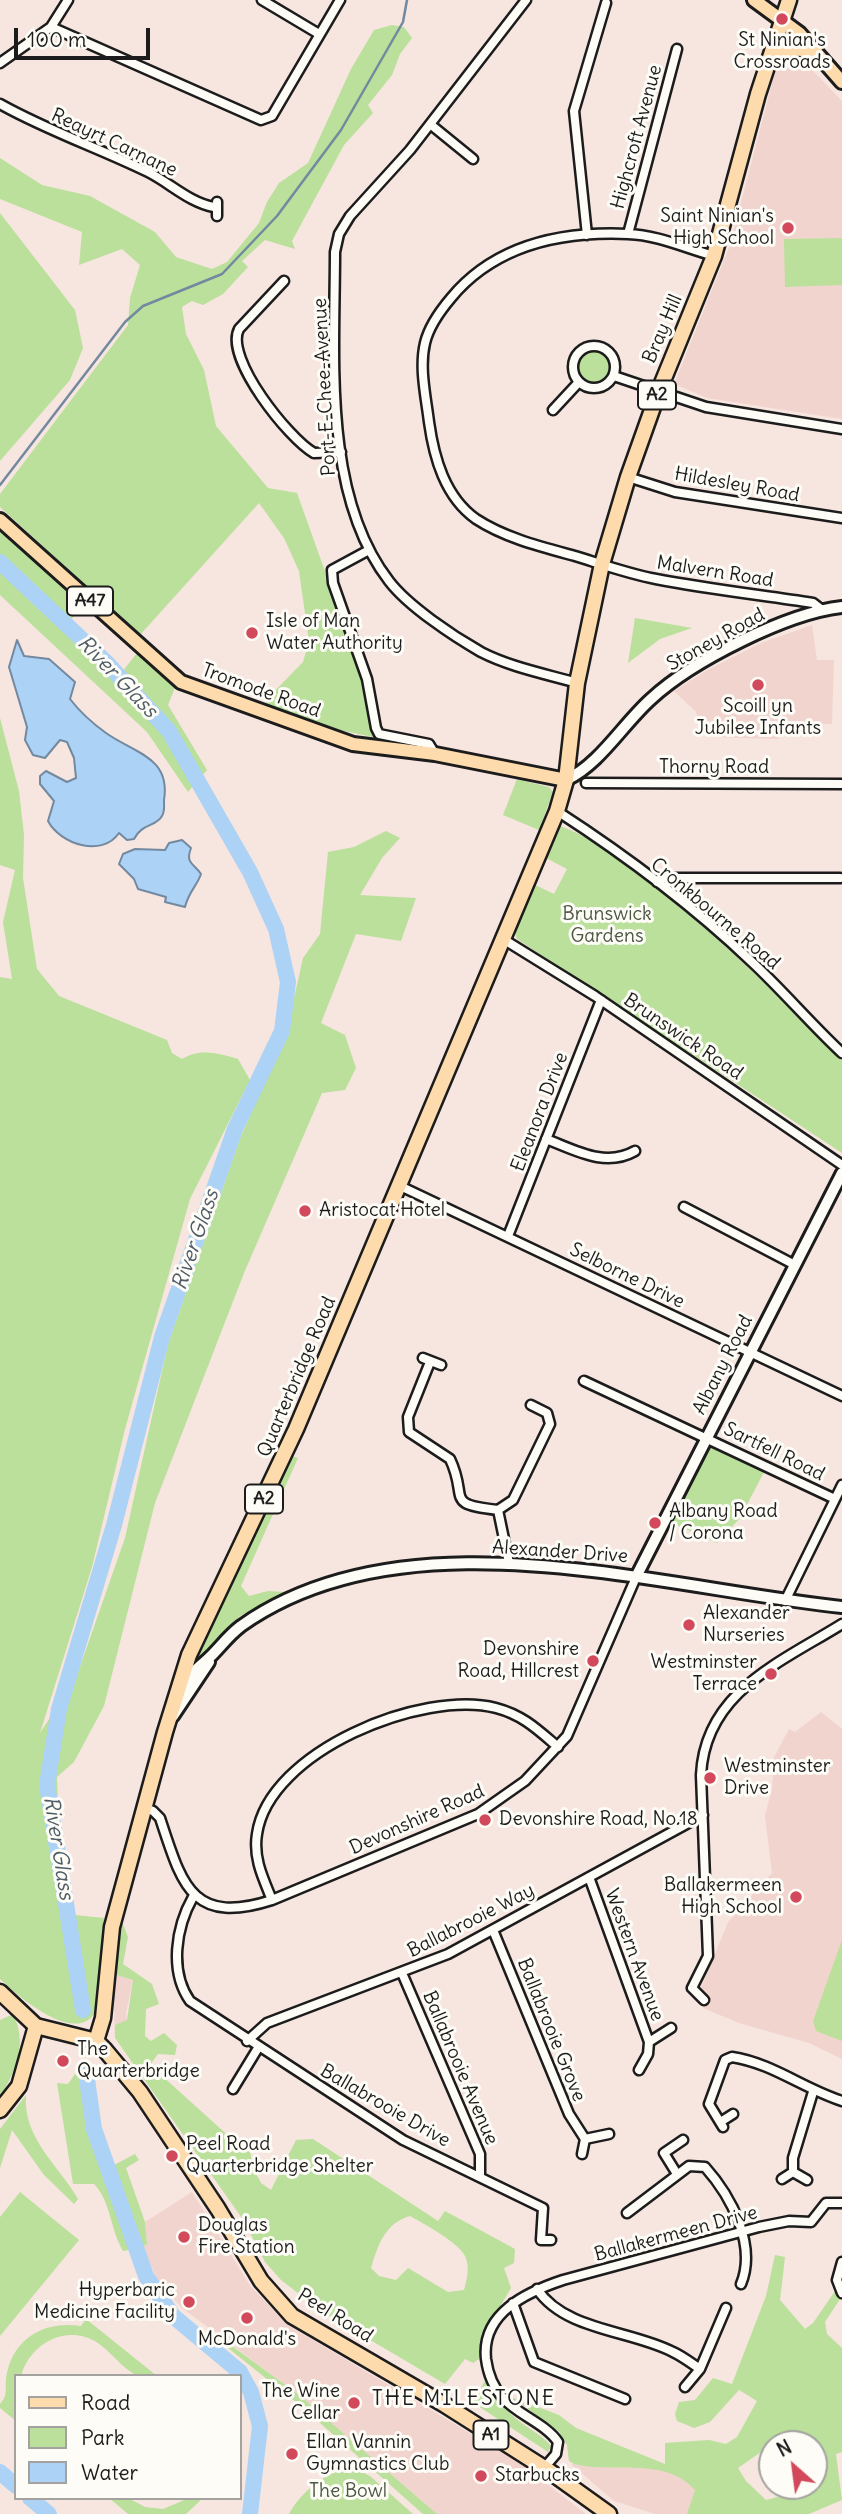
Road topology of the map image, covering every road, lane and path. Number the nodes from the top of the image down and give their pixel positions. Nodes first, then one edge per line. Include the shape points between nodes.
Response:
1 (68, 0) edge
2 (262, 0) edge
3 (340, 0) edge
4 (526, 0) edge
5 (754, 0) edge
6 (789, 0) edge
7 (606, 3) dead end
8 (782, 19) junction
9 (51, 27) junction
10 (319, 34) junction
11 (677, 49) dead end
12 (817, 54) junction
13 (0, 63) edge
14 (767, 65) junction
15 (842, 82) edge
16 (0, 104) edge
17 (430, 124) junction
18 (473, 159) dead end
19 (216, 208) dead end
20 (628, 234) junction
21 (587, 235) junction
22 (714, 256) junction
23 (284, 281) dead end
24 (224, 336) dead end
25 (235, 339) junction
26 (614, 376) junction
27 (579, 383) junction
28 (658, 393) junction
29 (553, 410) dead end
30 (842, 429) edge
31 (341, 452) junction
32 (628, 477) junction
33 (842, 518) edge
34 (0, 520) edge
35 (369, 550) junction
36 (602, 564) junction
37 (832, 609) edge
38 (577, 683) junction
39 (435, 754) junction
40 (566, 780) junction
41 (586, 783) dead end
42 (842, 784) edge
43 (557, 811) junction
44 (839, 878) dead end
45 (657, 882) junction
46 (503, 939) junction
47 (601, 1000) junction
48 (842, 1053) edge
49 (546, 1139) junction
50 (635, 1151) dead end
51 (842, 1165) edge
52 (842, 1173) edge
53 (398, 1185) junction
54 (684, 1207) dead end
55 (508, 1236) junction
56 (794, 1265) junction
57 (750, 1351) junction
58 (441, 1365) dead end
59 (584, 1381) dead end
60 (842, 1396) edge
61 (531, 1405) dead end
62 (705, 1437) junction
63 (842, 1485) edge
64 (835, 1499) junction
65 (498, 1510) junction
66 (509, 1563) junction
67 (637, 1575) junction
68 (785, 1601) junction
69 (842, 1607) edge
70 (842, 1623) edge
71 (214, 1654) junction
72 (178, 1690) junction
73 (168, 1721) junction
74 (558, 1747) junction
75 (145, 1808) junction
76 (703, 1815) junction
77 (590, 1877) junction
78 (193, 1896) junction
79 (272, 1900) junction
80 (493, 1930) junction
81 (402, 1973) junction
82 (0, 1992) edge
83 (704, 2000) dead end
84 (36, 2026) junction
85 (671, 2028) dead end
86 (247, 2040) junction
87 (93, 2041) junction
88 (649, 2042) junction
89 (258, 2048) junction
90 (639, 2070) dead end
91 (233, 2089) dead end
92 (813, 2092) junction
93 (842, 2101) edge
94 (0, 2110) edge
95 (733, 2114) dead end
96 (610, 2134) dead end
97 (585, 2139) junction
98 (682, 2140) dead end
99 (582, 2154) dead end
100 (793, 2172) junction
101 (677, 2174) junction
102 (480, 2177) junction
103 (782, 2179) dead end
104 (807, 2180) dead end
105 (842, 2203) edge
106 (628, 2213) dead end
107 (740, 2232) junction
108 (531, 2241) dead end
109 (842, 2263) edge
110 (741, 2284) dead end
111 (537, 2289) junction
112 (842, 2293) edge
113 (513, 2303) junction
114 (726, 2308) dead end
115 (700, 2369) junction
116 (685, 2387) dead end
117 (625, 2399) dead end
118 (544, 2468) junction
119 (609, 2514) edge

1 - 9 street
2 - 10 street
3 - 10 street
4 - 17 street, Port-E-Chee-Avenue
5 - 8 main road
6 - 8 highway, A2
7 - 21 street via 573,111
8 - 12 main road
8 - 14 highway, Bray Hill / A2
9 - 10 street via 261,120 272,116
9 - 13 street
11 - 20 street, Highcroft Avenue
12 - 14 main road via 784,51
12 - 15 main road
14 - 22 highway, Bray Hill / A2
16 - 19 street, Reayrt Carnane
17 - 18 street
17 - 31 street, Port-E-Chee-Avenue via 350,216 335,252
20 - 21 street, Malvern Road
20 - 22 street, Malvern Road via 659,238
21 - 36 street, Malvern Road via 519,247 468,278 433,322 423,367 433,446 457,503 477,520 529,544
22 - 28 highway, Bray Hill / A2
23 - 25 street
24 - 25 street
25 - 31 street via 261,396 296,438 314,453
26 - 27 street via 598,388
26 - 27 street via 610,352 599,346 587,347 574,360 573,372
26 - 28 street
27 - 29 street
28 - 30 street via 706,407
28 - 32 highway, Bray Hill / A2
31 - 35 street, Port-E-Chee-Avenue via 349,501
32 - 33 street, Hildesley Road via 675,492
32 - 36 highway, Bray Hill / A2
34 - 39 main road, Tromode Road / A47 via 181,681 336,739
35 - 38 street, Port-E-Chee-Avenue via 390,583 408,600 483,652
35 - 39 street via 332,570 367,679 376,728 379,734 429,744
36 - 37 street, Malvern Road via 654,579
36 - 38 highway, Bray Hill / A2
37 - 40 main road, Stoney Road via 783,623 677,679 652,697 577,775
38 - 40 highway, Bray Hill / A2
39 - 40 main road, Tromode Road / A47
40 - 43 highway, Quarterbridge Road / A2
41 - 42 street, Thorny Road
43 - 45 street, Cronkbourne Road
43 - 46 highway, Quarterbridge Road / A2
44 - 45 street via 661,878
45 - 48 street, Cronkbourne Road via 752,962
46 - 47 street, Brunswick Road
46 - 53 highway, Quarterbridge Road / A2
47 - 49 street, Eleanora Drive
47 - 51 street, Brunswick Road
49 - 50 street via 602,1158 622,1158
49 - 55 street, Eleanora Drive
52 - 56 main road, Albany Road
53 - 55 street, Selborne Drive
53 - 72 highway, Quarterbridge Road / A2 via 291,1440 193,1647
54 - 56 street
55 - 57 street, Selborne Drive
56 - 57 main road, Albany Road
57 - 60 street, Selborne Drive
57 - 62 main road, Albany Road
58 - 65 street via 426,1360 408,1417 409,1432 450,1459 465,1504
59 - 62 street, Sartfell Road
61 - 65 street via 547,1413 551,1424 513,1500
62 - 64 street, Sartfell Road
62 - 67 main road, Albany Road
63 - 64 street
64 - 68 street
65 - 66 street
66 - 67 main road, Alexander Drive
66 - 71 main road, Alexander Drive via 387,1571 336,1581 258,1615
67 - 68 main road, Alexander Drive
67 - 74 street, Devonshire Road via 585,1699
68 - 69 main road, Alexander Drive
70 - 76 street via 750,1680 721,1713 704,1749
71 - 72 main road, Alexander Drive
71 - 73 main road, Alexander Drive
72 - 73 highway, Quarterbridge Road / A2
73 - 75 highway, Quarterbridge Road / A2
74 - 79 street, Devonshire Road via 525,1781 478,1814
74 - 79 street via 525,1718 470,1704 389,1720 342,1738 297,1768 265,1809 256,1849
75 - 78 street via 160,1818 180,1876
75 - 87 highway, Quarterbridge Road / A2 via 112,1927 103,2018
76 - 77 street, Ballabrooie Way
76 - 83 street via 708,1956 692,1988
77 - 80 street, Ballabrooie Way
77 - 88 street, Western Avenue
78 - 79 street, Devonshire Road via 226,1909
78 - 86 street, Ballabrooie Drive via 177,1956 184,1992 196,2006
80 - 81 street, Ballabrooie Way
80 - 97 street, Ballabrooie Grove via 569,2115
81 - 86 street, Ballabrooie Way via 268,2023
81 - 102 street, Ballabrooie Avenue via 480,2154
82 - 84 highway
84 - 87 highway
84 - 94 highway via 19,2087
85 - 88 street, Western Avenue
86 - 89 street, Ballabrooie Drive
87 - 118 highway, Peel Road / A1 via 140,2092 261,2281 292,2316
88 - 90 street, Western Avenue
89 - 91 street
89 - 102 street, Ballabrooie Drive via 403,2140
92 - 93 street
92 - 95 street via 802,2081 732,2056 724,2060 709,2104 722,2124
92 - 100 street
96 - 97 street
97 - 99 street
98 - 101 street via 664,2153
100 - 103 street
100 - 104 street
101 - 106 street
101 - 107 street via 696,2164 705,2167 729,2197
102 - 108 street, Ballabrooie Drive via 543,2208 546,2240
105 - 107 street, Ballakermeen Drive via 826,2203 811,2222 789,2221
107 - 110 street via 746,2260
107 - 111 street, Ballakermeen Drive
109 - 112 street via 837,2280
111 - 113 street, Ballakermeen Drive
111 - 115 street via 568,2315 672,2351
113 - 117 street via 534,2362
113 - 118 street, Ballakermeen Drive via 488,2334 489,2374 501,2397 558,2442 556,2454
114 - 115 street
115 - 116 street
118 - 119 highway, Peel Road / A1

